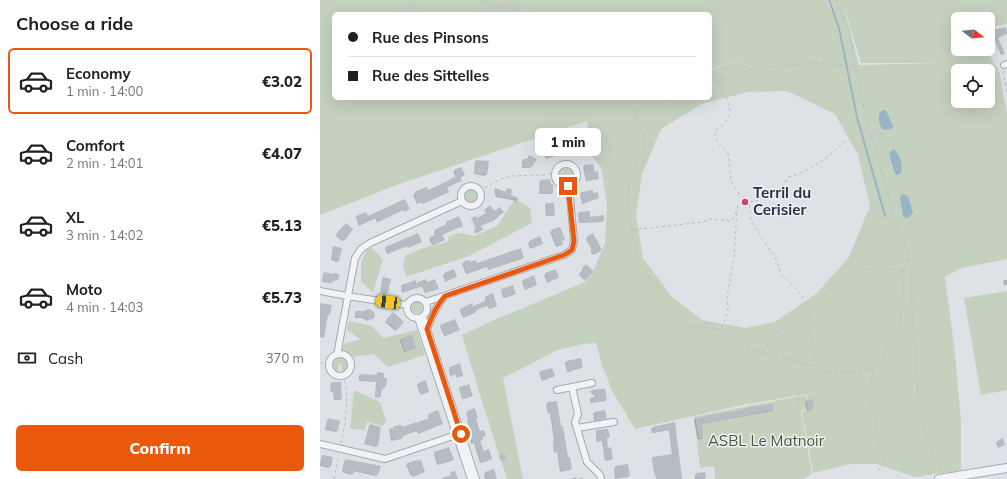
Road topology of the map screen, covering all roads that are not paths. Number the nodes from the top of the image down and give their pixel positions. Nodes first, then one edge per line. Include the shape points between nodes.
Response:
1 (568, 186) junction
2 (462, 201) junction
3 (320, 291) edge
4 (347, 296) junction
5 (445, 296) junction
6 (426, 302) junction
7 (407, 305) junction
8 (420, 318) junction
9 (427, 329) junction
10 (336, 355) junction
11 (592, 383) dead end
12 (572, 387) junction
13 (557, 390) dead end
14 (614, 422) dead end
15 (577, 428) junction
16 (458, 434) junction
17 (320, 444) edge
18 (1007, 468) edge
19 (471, 479) edge
20 (476, 479) edge
21 (601, 479) edge
22 (940, 479) edge

1 - 1 street via 558,182 555,177 559,167 564,165 574,168 576,173 575,180
1 - 5 street via 574,241 572,250
2 - 2 street via 461,195 467,187 472,186 480,191 478,204 470,206
2 - 4 street via 361,249 355,258
3 - 4 street
4 - 7 street
4 - 10 street
5 - 6 street
5 - 9 street via 435,310
6 - 7 street via 415,297
6 - 8 street via 427,311
7 - 8 street via 409,315
8 - 9 street
8 - 16 street
9 - 16 street
10 - 10 street via 345,355 350,360 351,367 344,375 338,376 330,369 330,362
11 - 12 street
12 - 13 street
12 - 15 street via 578,414 574,422
14 - 15 street
15 - 21 street via 587,462
16 - 17 street via 385,459
16 - 19 street
16 - 20 street
18 - 22 street

